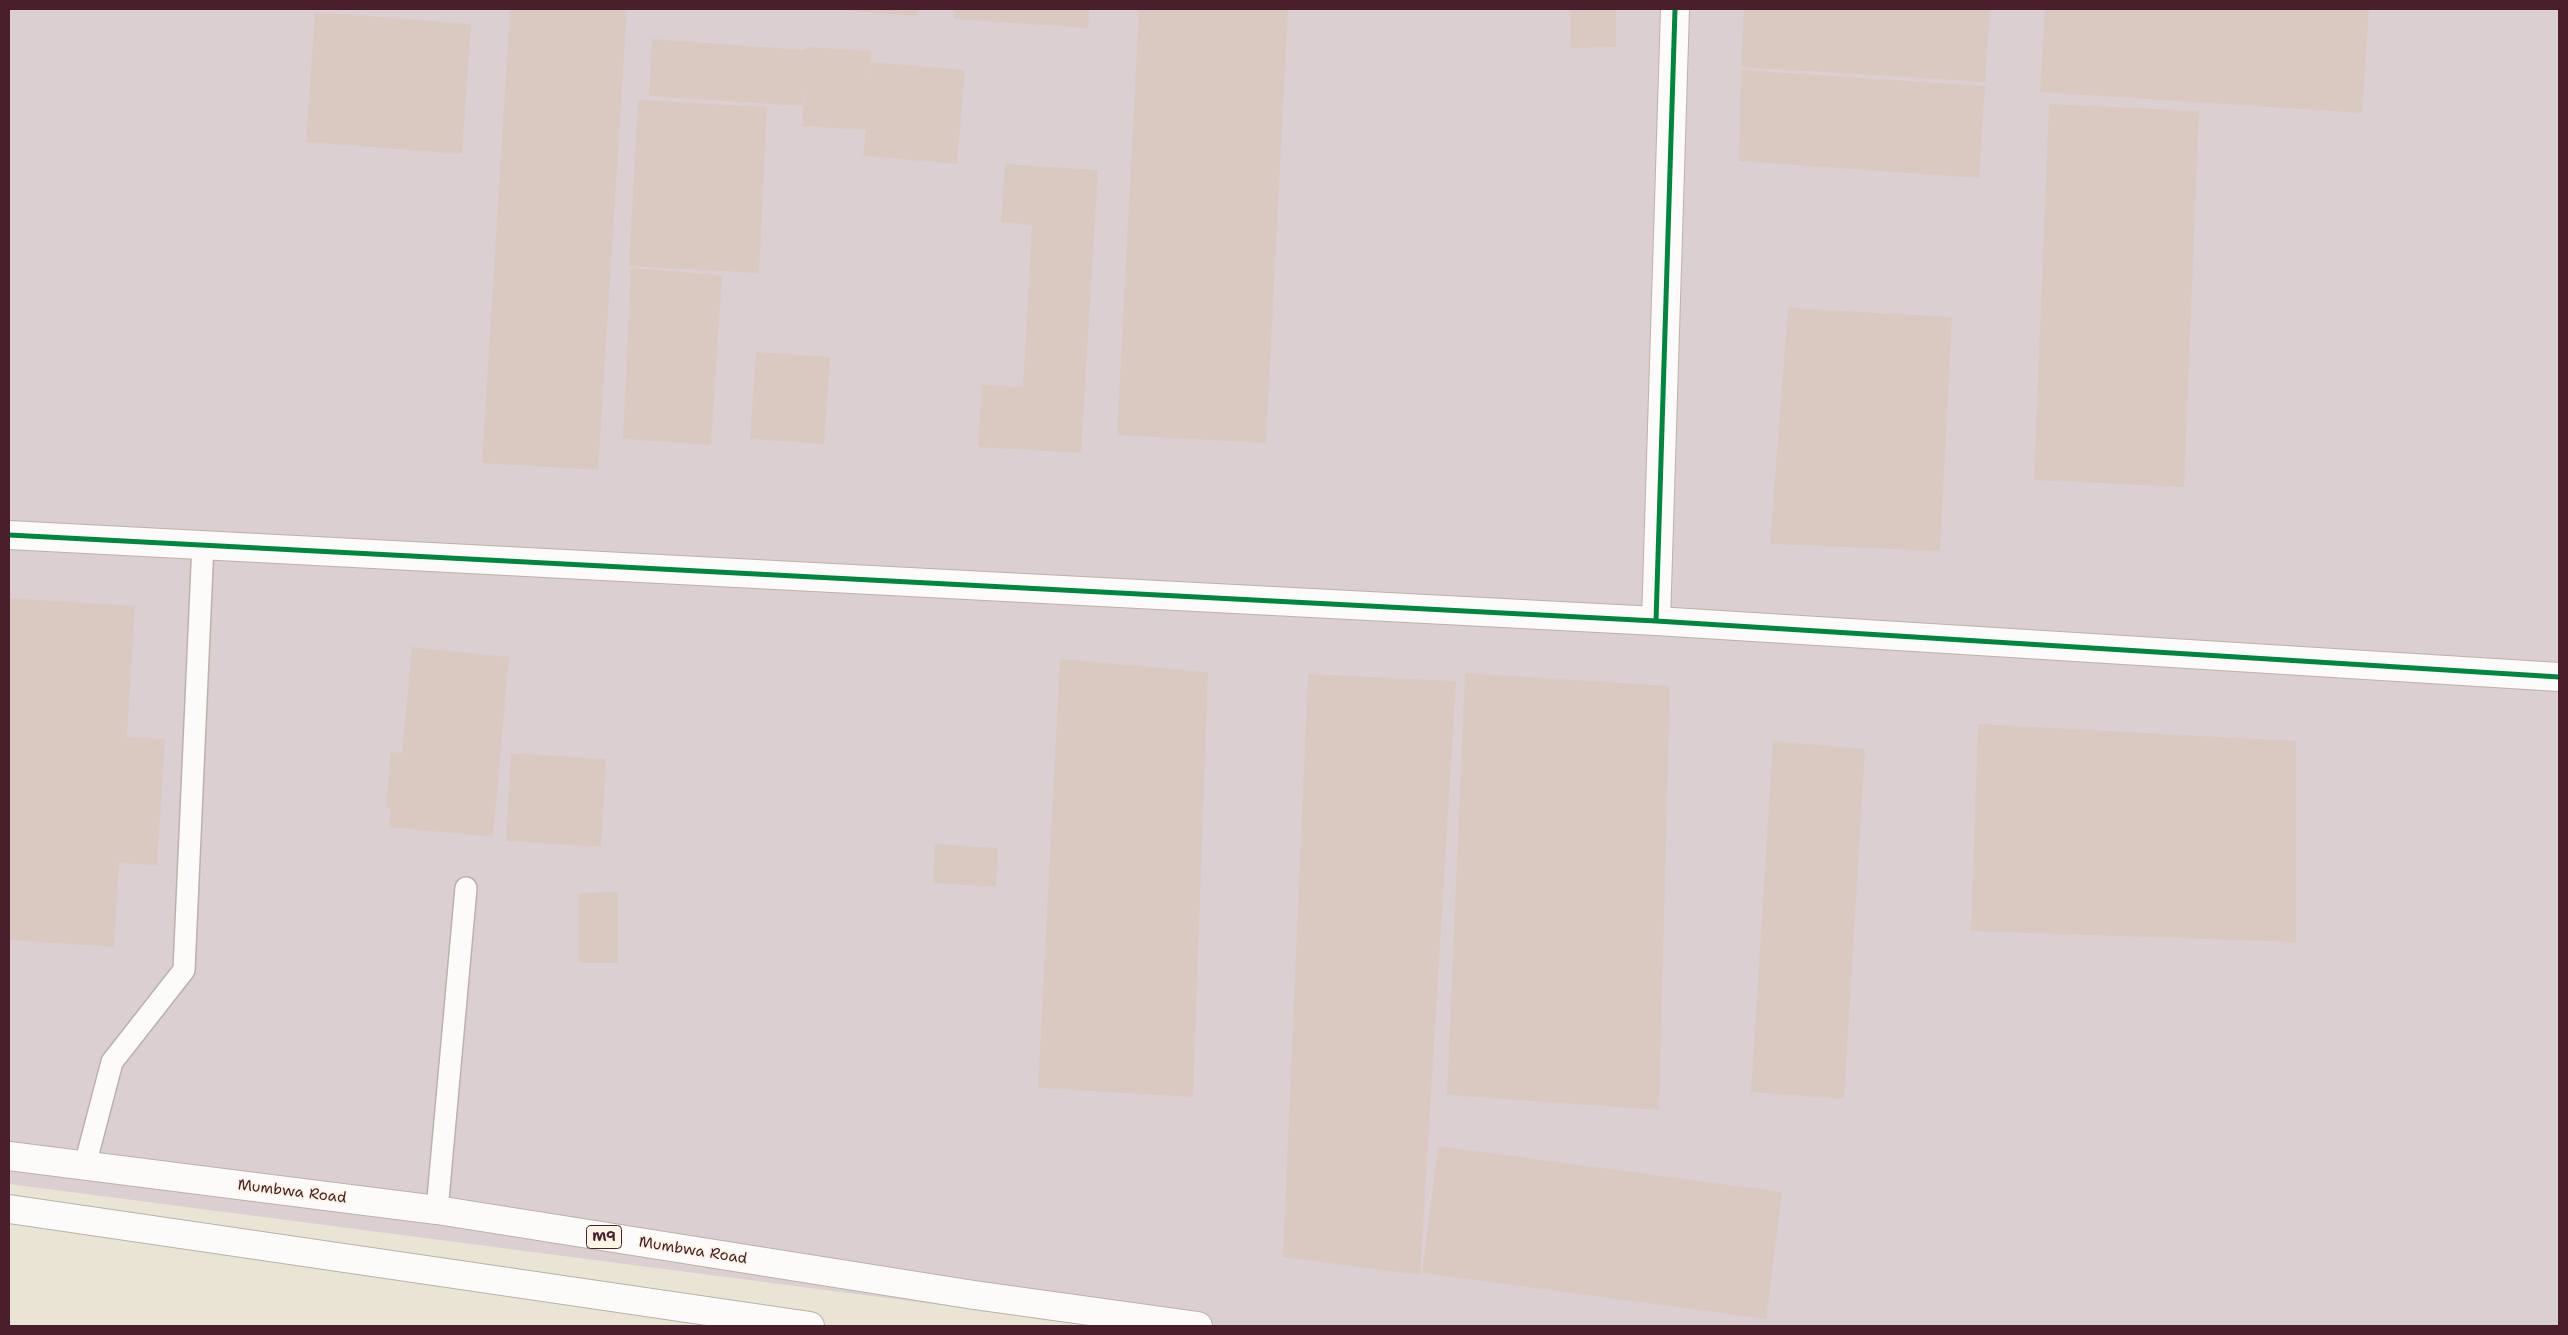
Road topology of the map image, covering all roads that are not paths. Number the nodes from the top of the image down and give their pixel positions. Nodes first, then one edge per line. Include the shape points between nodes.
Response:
1 (1675, 9) edge
2 (9, 535) edge
3 (203, 544) junction
4 (1656, 621) junction
5 (2559, 677) edge
6 (466, 888) dead end
7 (9, 1156) edge
8 (85, 1165) junction
9 (9, 1209) edge
10 (437, 1210) junction
11 (810, 1326) edge
12 (1198, 1326) edge

1 - 4 street
2 - 3 street
3 - 4 street
3 - 8 lane via 184,970 112,1062
4 - 5 street
6 - 10 lane
7 - 8 street, Mumbwa Road / M9
8 - 10 street, Mumbwa Road / M9
9 - 11 street
10 - 12 street, Mumbwa Road / M9 via 974,1295

